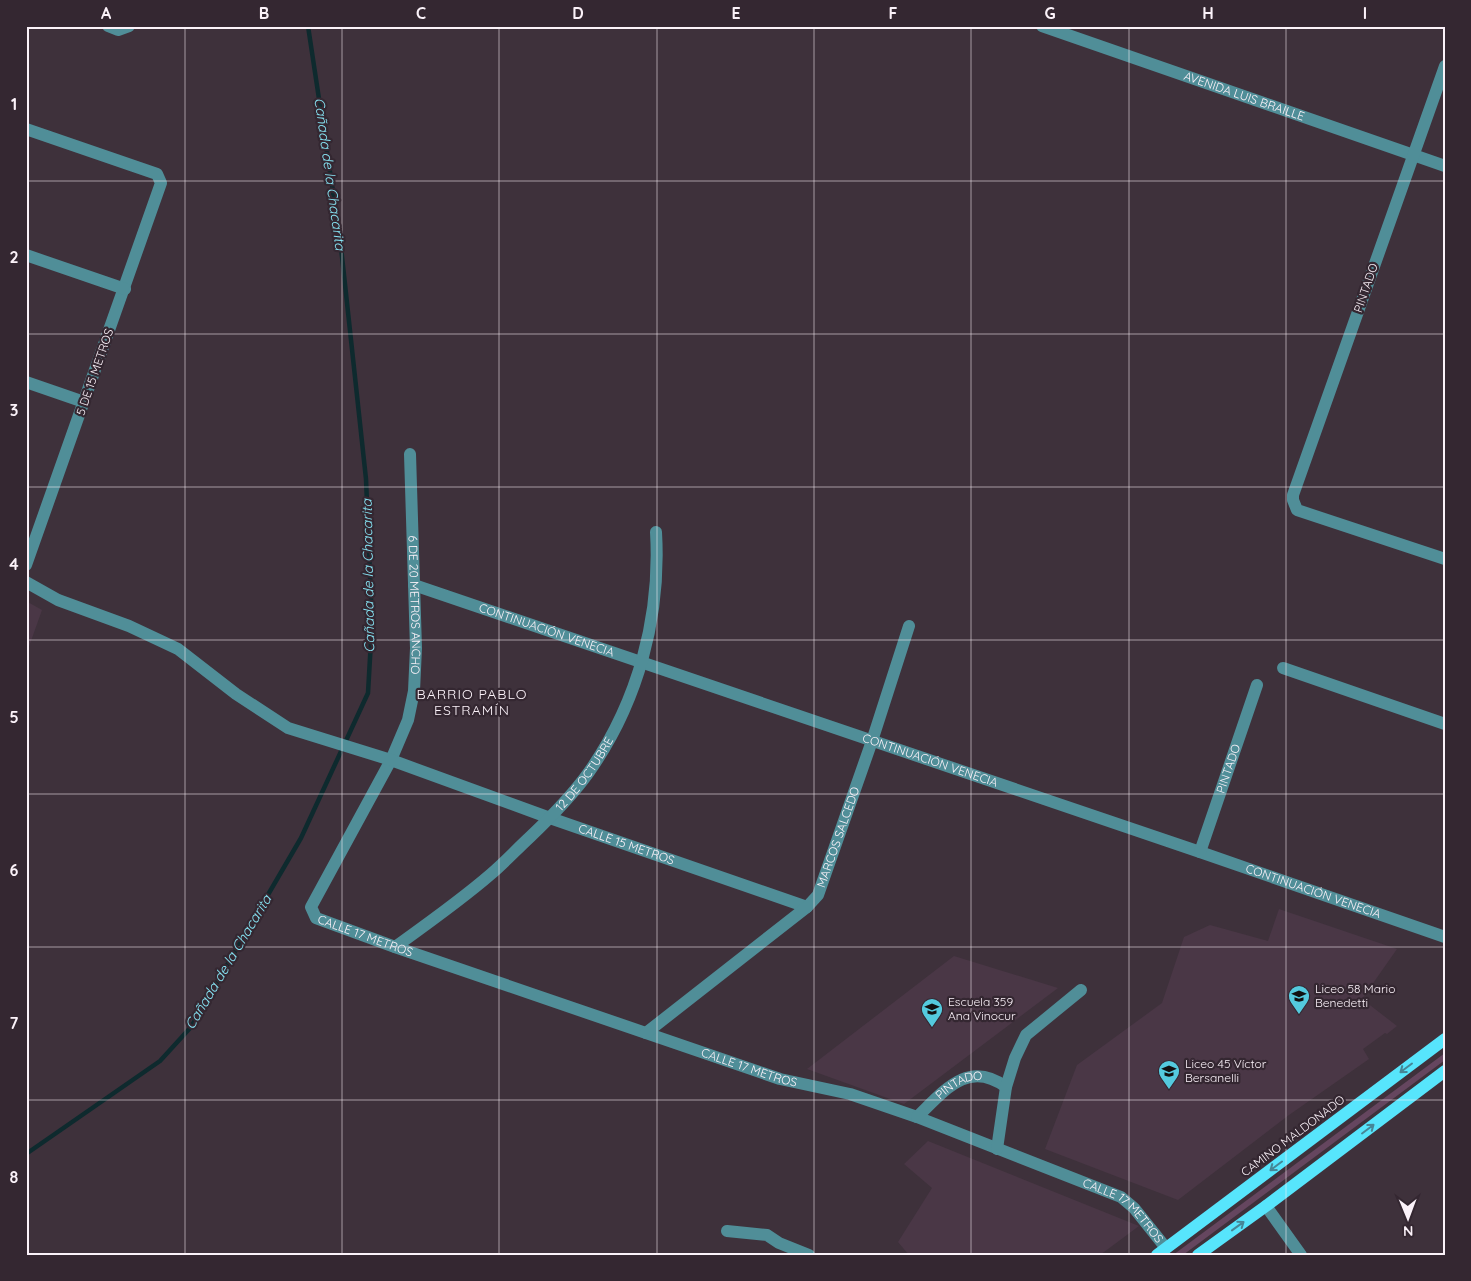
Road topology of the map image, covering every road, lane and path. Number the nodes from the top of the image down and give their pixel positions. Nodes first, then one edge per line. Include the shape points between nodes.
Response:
1 (108, 26) edge
2 (128, 26) edge
3 (1042, 26) edge
4 (1445, 66) edge
5 (26, 129) edge
6 (1412, 155) junction
7 (1445, 166) edge
8 (26, 255) edge
9 (125, 289) junction
10 (26, 382) edge
11 (84, 402) junction
12 (410, 454) dead end
13 (656, 532) dead end
14 (1445, 559) edge
15 (26, 564) edge
16 (26, 582) edge
17 (414, 584) junction
18 (909, 626) dead end
19 (643, 662) junction
20 (1283, 668) dead end
21 (1257, 685) dead end
22 (1445, 724) edge
23 (872, 741) junction
24 (391, 760) junction
25 (550, 818) junction
26 (1200, 852) junction
27 (807, 907) junction
28 (313, 913) joint
29 (1445, 937) edge
30 (394, 948) junction
31 (1081, 990) dead end
32 (646, 1033) junction
33 (1445, 1039) edge
34 (1445, 1071) edge
35 (1006, 1087) junction
36 (917, 1117) junction
37 (997, 1149) junction
38 (1266, 1206) junction
39 (727, 1231) dead end
40 (1161, 1252) edge
41 (801, 1253) edge
42 (1198, 1255) edge
43 (1301, 1255) edge

1 - 2 street via 118,30
3 - 6 street, AVENIDA LUIS BRAILLE
4 - 6 street, PINTADO
5 - 9 street, 5 DE 15 METROS via 157,174 160,186
6 - 7 street, AVENIDA LUIS BRAILLE
6 - 14 street, PINTADO via 1293,500 1297,510
8 - 9 street
9 - 11 street, 5 DE 15 METROS
10 - 11 street
11 - 15 street, 5 DE 15 METROS
12 - 17 street, 6 DE 20 METROS ANCHO
13 - 19 street, 12 DE OCTUBRE via 658,561
16 - 24 street, CALLE 15 METROS via 58,600 129,626 178,649 236,694 288,728
17 - 19 street, CONTINUACIÓN VENECIA
17 - 24 street, 6 DE 20 METROS ANCHO via 414,690 408,720
18 - 23 street, MARCOS SALCEDO
19 - 23 street, CONTINUACIÓN VENECIA
19 - 25 street, 12 DE OCTUBRE via 624,712 606,743 588,773
20 - 22 street
21 - 26 street, PINTADO
23 - 26 street, CONTINUACIÓN VENECIA
23 - 27 street, MARCOS SALCEDO via 818,895
24 - 25 street, CALLE 15 METROS
24 - 28 street, 6 DE 20 METROS ANCHO via 311,907
25 - 27 street, CALLE 15 METROS
25 - 30 street, 12 DE OCTUBRE via 491,874
26 - 29 street, CONTINUACIÓN VENECIA
27 - 32 street, MARCOS SALCEDO
28 - 30 street, CALLE 17 METROS via 316,918
30 - 32 street, CALLE 17 METROS
31 - 35 street via 1026,1035
32 - 36 street, CALLE 17 METROS via 780,1079 850,1094
33 -> 40 main road, CAMINO MALDONADO
38 -> 34 main road
35 - 36 street, PINTADO via 991,1078 968,1076 945,1090
35 - 37 street
36 - 37 street, CALLE 17 METROS
37 - 40 street, CALLE 17 METROS via 1121,1197 1134,1208
42 -> 38 main road
38 - 43 street
39 - 41 street via 767,1235

